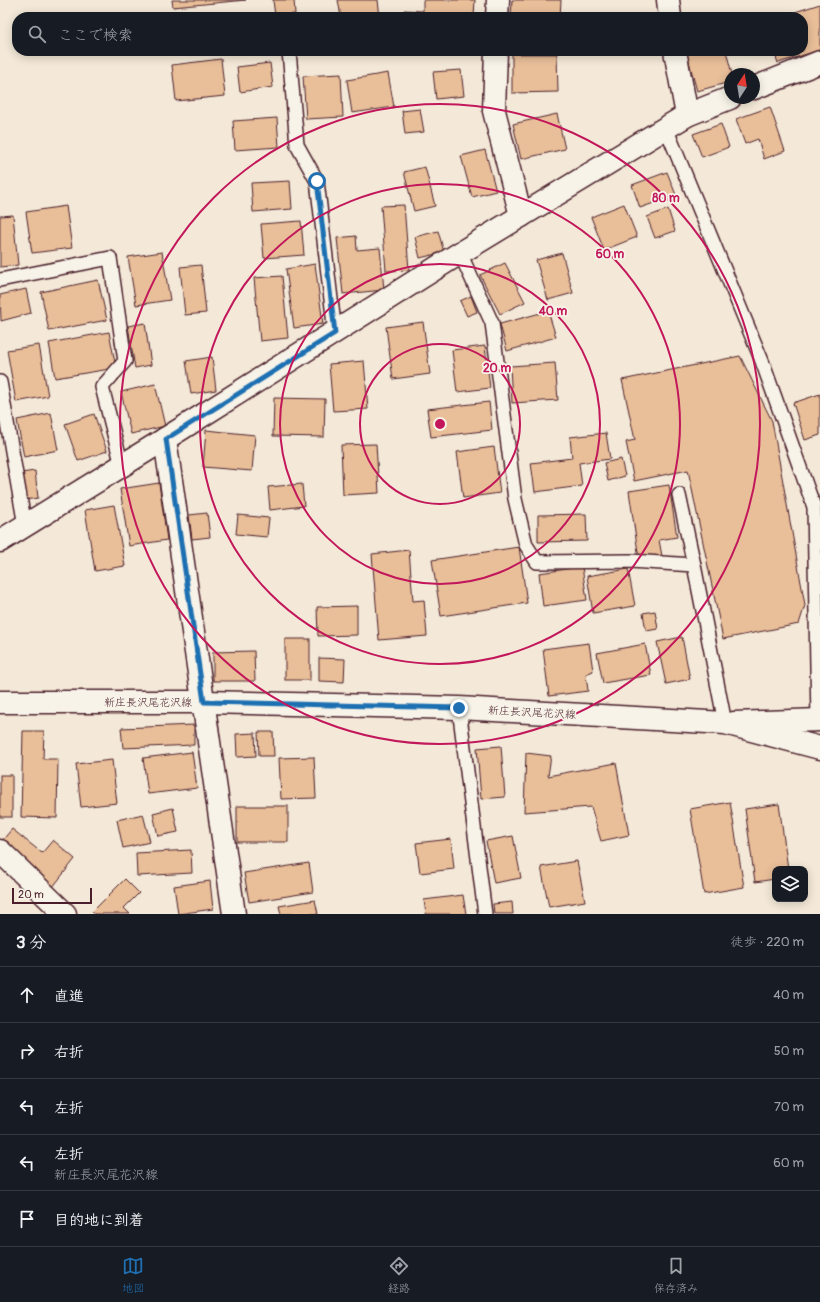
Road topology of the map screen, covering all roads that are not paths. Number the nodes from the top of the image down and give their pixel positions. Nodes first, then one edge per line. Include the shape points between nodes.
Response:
1 (498, 0) edge
2 (668, 0) edge
3 (497, 12) edge
4 (669, 12) edge
5 (289, 56) edge
6 (496, 56) edge
7 (676, 56) edge
8 (820, 62) edge
9 (760, 86) edge
10 (724, 100) edge
11 (687, 115) junction
12 (666, 128) junction
13 (521, 216) junction
14 (460, 253) junction
15 (0, 280) edge
16 (335, 333) junction
17 (0, 382) edge
18 (166, 439) junction
19 (122, 466) junction
20 (679, 495) dead end
21 (25, 526) junction
22 (0, 541) edge
23 (694, 565) junction
24 (0, 702) edge
25 (204, 702) junction
26 (459, 708) junction
27 (819, 720) edge
28 (725, 723) junction
29 (820, 748) edge
30 (0, 851) edge
31 (66, 914) edge
32 (234, 914) edge
33 (485, 914) edge

1 - 3 street
2 - 4 street
5 - 16 lane via 297,145 317,181
6 - 13 street via 494,111
7 - 11 street
8 - 9 street
10 - 11 street
11 - 12 street
12 - 13 street
12 - 27 lane via 762,361 814,507
13 - 14 street
14 - 16 street
14 - 23 lane via 492,323 515,499 526,545 537,562 630,561
15 - 19 lane via 110,258 125,361 102,387
16 - 18 street
17 - 21 lane
18 - 19 street
18 - 25 street
19 - 21 street
20 - 23 lane
21 - 22 street
23 - 28 lane
24 - 25 street, 新庄長沢尾花沢線
25 - 26 street, 新庄長沢尾花沢線
25 - 32 street
26 - 28 street, 新庄長沢尾花沢線
26 - 33 lane
27 - 28 street
28 - 29 street, 新庄長沢尾花沢線
30 - 31 street

